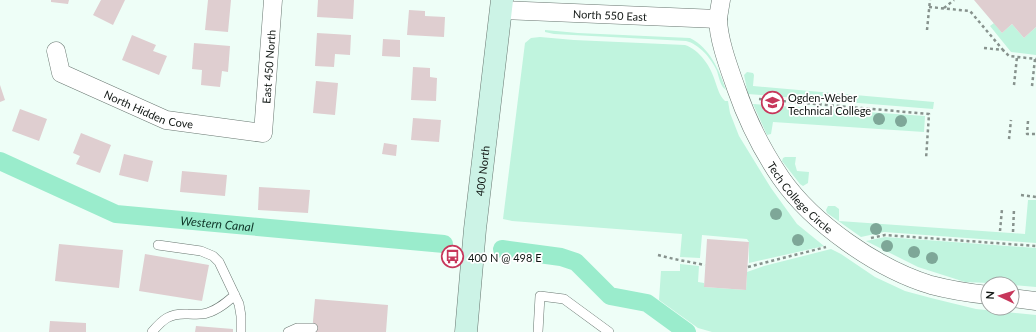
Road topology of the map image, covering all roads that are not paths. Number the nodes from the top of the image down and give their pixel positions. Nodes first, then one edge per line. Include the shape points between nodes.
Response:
1 (273, 0) edge
2 (720, 0) edge
3 (501, 5) edge
4 (718, 19) junction
5 (56, 51) dead end
6 (263, 133) joint
7 (158, 245) dead end
8 (980, 294) edge
9 (235, 295) junction
10 (1020, 299) edge
11 (1036, 301) edge
12 (313, 328) dead end
13 (152, 332) edge
14 (240, 332) edge
15 (288, 332) edge
16 (466, 332) edge
17 (538, 332) edge
18 (609, 332) edge

1 - 6 street, East 450 North
2 - 4 street, Tech College Circle
3 - 4 street, North 550 East
3 - 16 main road, 400 North via 475,229
4 - 8 street, Tech College Circle via 727,60 749,121 781,179 807,209 868,257 931,285
5 - 6 street, North Hidden Cove via 61,73 166,120
7 - 9 lane via 201,251 213,256 219,262
9 - 13 lane via 217,310 201,314 171,315
9 - 14 lane via 241,316
10 - 11 street
12 - 15 lane via 297,328
17 - 18 lane via 540,296 564,299

